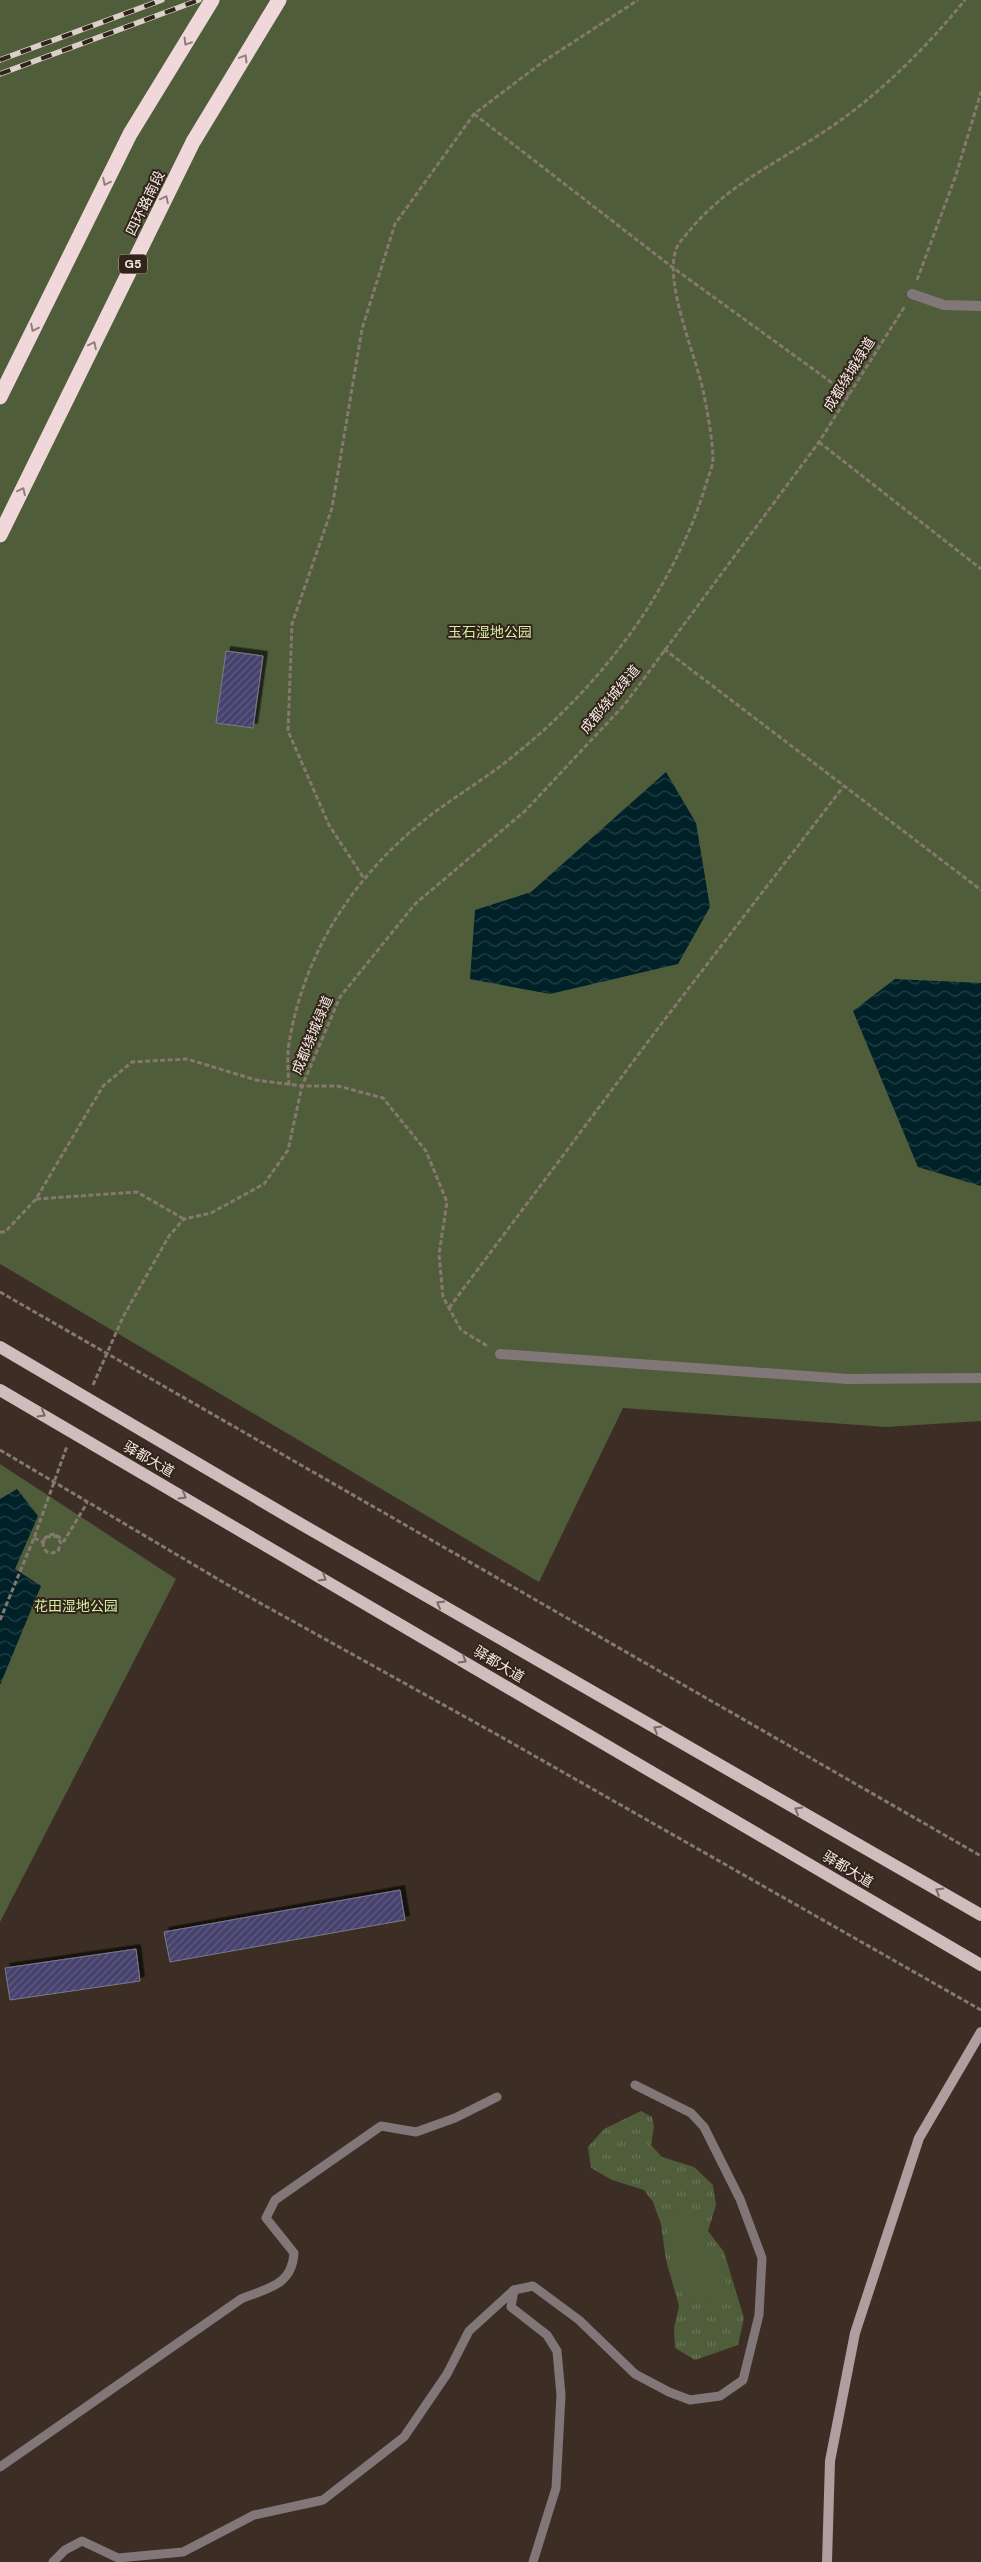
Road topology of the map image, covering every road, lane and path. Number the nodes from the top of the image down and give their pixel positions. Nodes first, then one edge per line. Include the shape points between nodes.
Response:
1 (212, 0) edge
2 (279, 0) edge
3 (638, 0) edge
4 (965, 0) edge
5 (981, 92) edge
6 (474, 114) junction
7 (672, 267) junction
8 (912, 294) junction
9 (981, 306) edge
10 (0, 396) edge
11 (849, 396) junction
12 (819, 442) junction
13 (0, 535) edge
14 (981, 569) edge
15 (664, 649) junction
16 (843, 787) junction
17 (363, 876) junction
18 (981, 890) edge
19 (289, 1085) junction
20 (302, 1086) junction
21 (36, 1199) junction
22 (184, 1219) junction
23 (0, 1232) edge
24 (169, 1236) dead end
25 (0, 1292) edge
26 (449, 1308) junction
27 (0, 1347) edge
28 (500, 1354) joint
29 (981, 1378) edge
30 (0, 1390) edge
31 (0, 1450) edge
32 (88, 1503) junction
33 (34, 1538) dead end
34 (981, 1856) edge
35 (981, 1915) edge
36 (981, 1965) edge
37 (981, 2010) edge
38 (981, 2032) edge
39 (635, 2085) dead end
40 (497, 2097) dead end
41 (514, 2290) junction
42 (0, 2467) edge
43 (53, 2562) edge
44 (534, 2562) edge
45 (827, 2562) edge

1 -> 10 highway via 130,134
13 -> 2 highway, 四环路南段 / G5 via 193,142
3 - 6 path via 544,61
4 - 7 path via 937,35 888,84 838,122 733,188 698,220 678,245
5 - 8 path, 成都绕城绿道 via 956,175
6 - 7 path
6 - 17 path via 395,224 362,329 332,508 292,624 288,731 329,825
7 - 11 path
7 - 17 path via 675,291 704,394 713,460 696,518 628,637 564,712 516,755 432,814
8 - 9 street via 944,305
8 - 11 path, 成都绕城绿道
11 - 12 path, 成都绕城绿道
12 - 14 path
12 - 15 path, 成都绕城绿道
15 - 16 path
15 - 20 path, 成都绕城绿道 via 625,704 525,811 415,904 340,997
16 - 18 path
16 - 26 path
17 - 19 path via 336,917 306,974 288,1046
19 - 20 path
19 - 21 path via 256,1080 187,1060 132,1062 103,1086
20 - 22 path, 成都绕城绿道 via 288,1150 264,1184 211,1213
20 - 26 path via 338,1086 383,1098 426,1151 448,1202 438,1254 443,1297
21 - 22 path via 137,1192
21 - 23 path via 5,1232
22 - 24 path
25 - 34 path
26 - 28 path via 461,1330
35 -> 27 main road, 驿都大道
28 - 29 street via 848,1378
30 -> 36 main road, 驿都大道
31 - 32 path
32 - 33 path via 64,1541 52,1534 44,1538 43,1545 47,1552 52,1554 60,1549 61,1543 53,1535 47,1537 43,1542
32 - 37 path
38 - 45 street via 919,2138 855,2333 830,2461
39 - 41 lane via 691,2113 704,2127 740,2199 762,2258 759,2315 743,2380 720,2396 683,2398 635,2374 579,2320 533,2286
40 - 42 lane via 455,2118 416,2132 381,2126 275,2200 266,2218 294,2253 293,2268 282,2282 241,2299
41 - 43 lane via 469,2331 447,2374 404,2437 323,2500 254,2515 184,2552 118,2558 82,2540
41 - 44 lane via 511,2307 547,2334 557,2350 561,2395 556,2488

